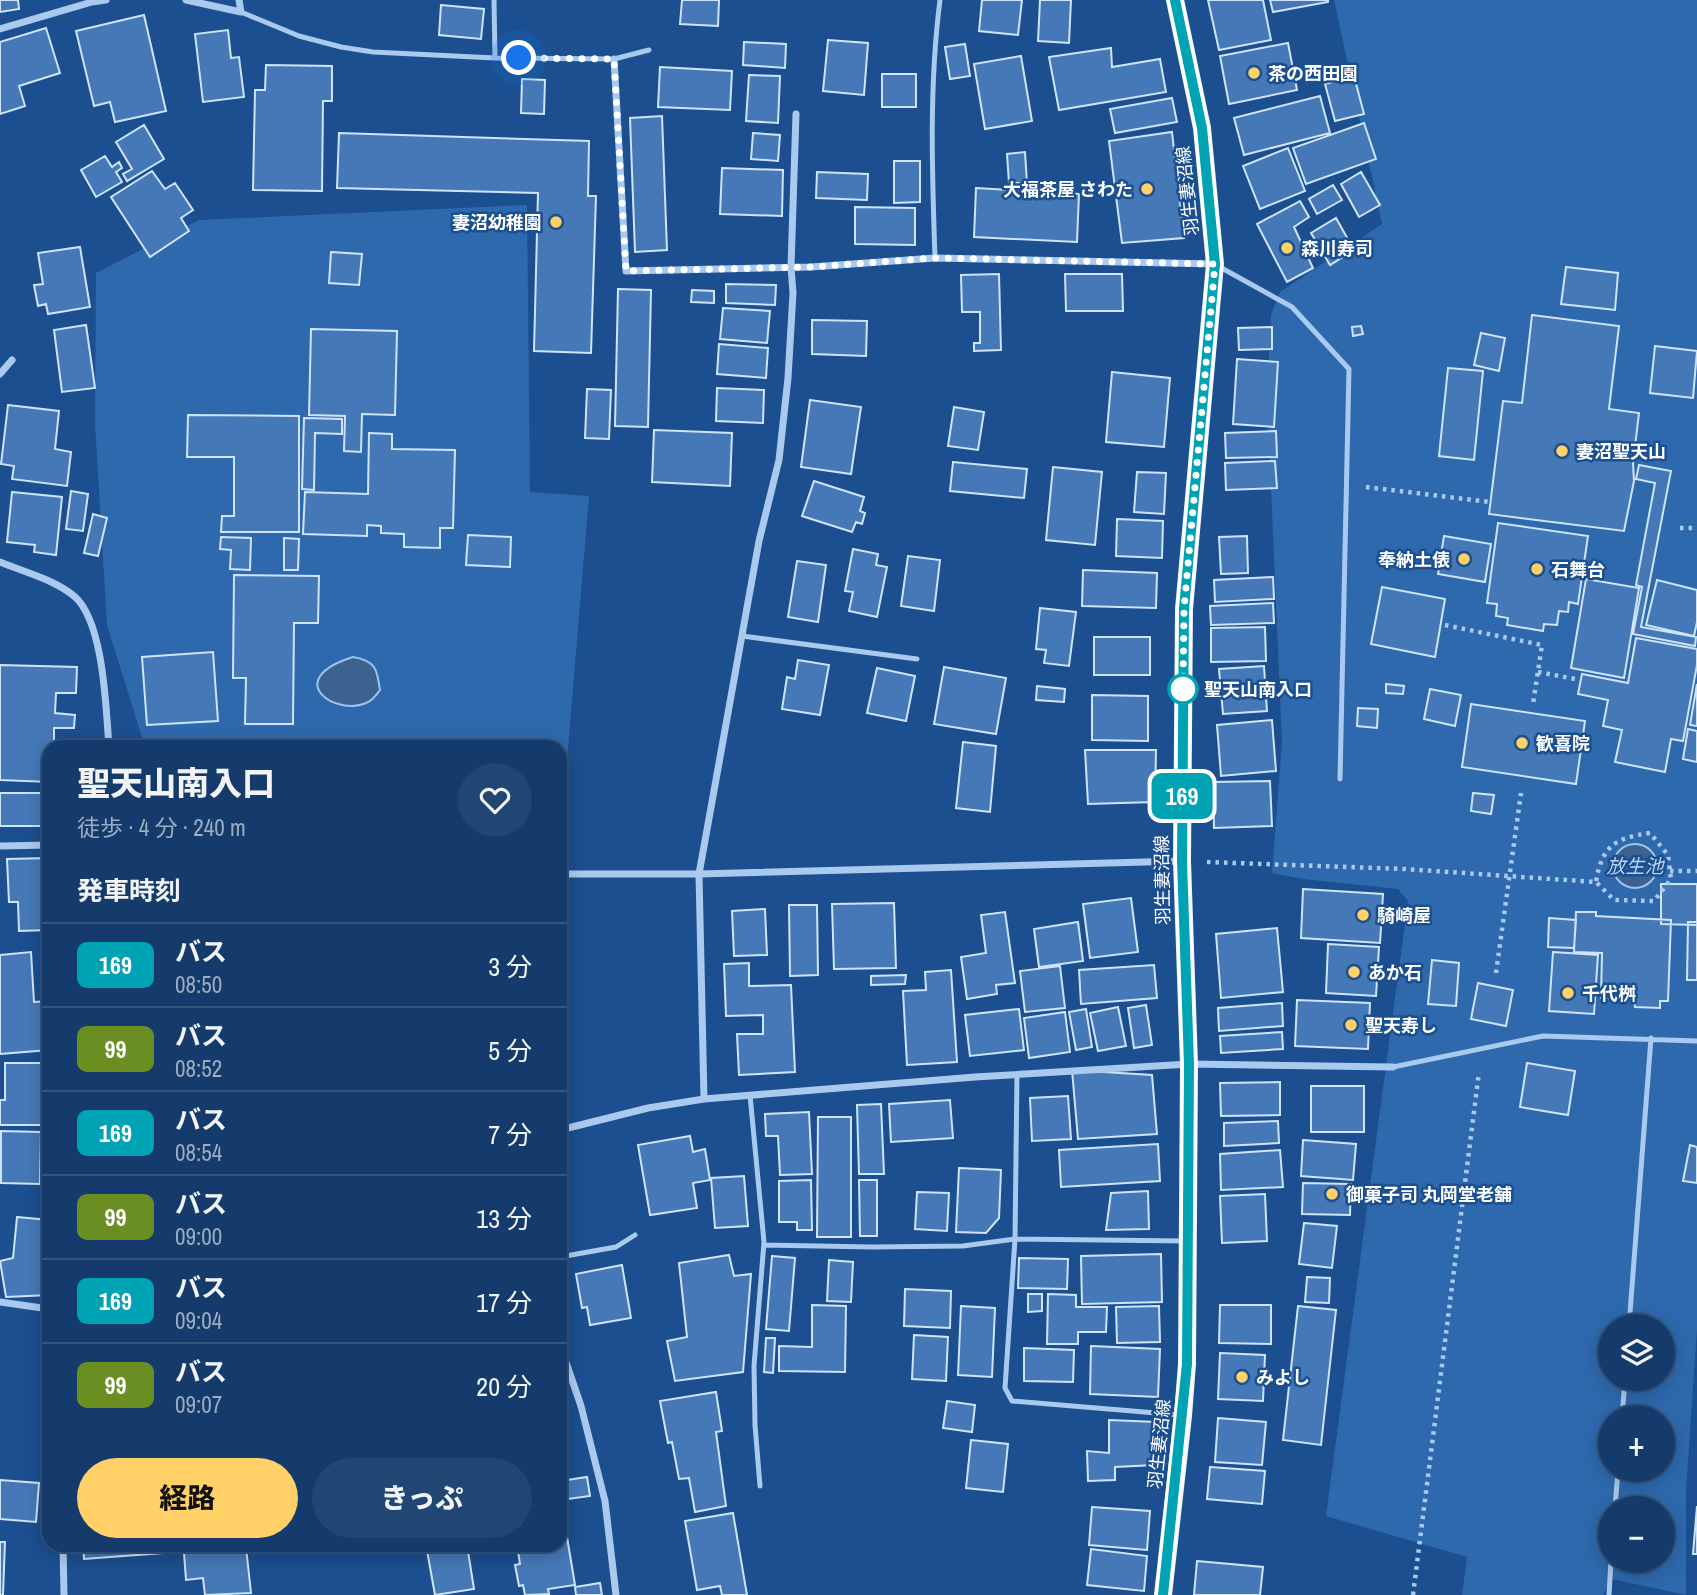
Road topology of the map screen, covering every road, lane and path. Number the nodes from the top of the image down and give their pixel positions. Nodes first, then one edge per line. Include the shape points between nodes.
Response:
1 (106, 0) edge
2 (186, 0) edge
3 (239, 0) edge
4 (494, 0) edge
5 (940, 0) edge
6 (1175, 0) edge
7 (241, 12) junction
8 (0, 29) edge
9 (649, 50) dead end
10 (495, 58) junction
11 (614, 59) junction
12 (796, 114) dead end
13 (935, 258) junction
14 (1215, 264) junction
15 (791, 267) junction
16 (12, 360) dead end
17 (0, 374) edge
18 (1346, 484) junction
19 (1490, 502) dead end
20 (1680, 528) dead end
21 (1697, 528) edge
22 (0, 562) edge
23 (1444, 625) dead end
24 (741, 636) junction
25 (917, 659) dead end
26 (1538, 672) junction
27 (1575, 678) dead end
28 (1534, 705) dead end
29 (109, 740) edge
30 (1340, 779) dead end
31 (1521, 793) dead end
32 (42, 845) edge
33 (0, 846) edge
34 (1182, 861) junction
35 (1670, 871) junction
36 (1697, 871) edge
37 (567, 874) edge
38 (699, 874) junction
39 (1510, 877) junction
40 (1596, 882) junction
41 (1496, 973) dead end
42 (1651, 1038) junction
43 (1697, 1041) edge
44 (1482, 1048) junction
45 (1189, 1064) junction
46 (1393, 1067) joint
47 (1017, 1074) junction
48 (750, 1095) junction
49 (704, 1099) junction
50 (567, 1128) edge
51 (635, 1235) dead end
52 (1015, 1239) junction
53 (1187, 1241) junction
54 (764, 1245) junction
55 (567, 1256) edge
56 (0, 1302) edge
57 (42, 1309) edge
58 (1630, 1314) edge
59 (567, 1365) edge
60 (1183, 1416) junction
61 (760, 1486) dead end
62 (64, 1552) edge
63 (1610, 1573) edge
64 (64, 1595) edge
65 (616, 1595) edge
66 (1163, 1595) edge
67 (1413, 1595) edge
68 (1609, 1595) edge

1 - 8 street
2 - 7 street
3 - 7 street
4 - 10 lane
5 - 13 lane via 933,60
6 - 14 main road, 羽生妻沼線 via 1202,128
7 - 10 lane via 341,47
9 - 11 lane
10 - 11 lane
11 - 15 street via 626,271
12 - 15 street
13 - 14 street
13 - 15 street
14 - 18 lane via 1292,307 1349,369
14 - 34 main road, 羽生妻沼線 via 1184,609
15 - 24 street via 788,378 779,460
16 - 17 street
18 - 19 path
18 - 30 lane
20 - 21 path
22 - 29 street via 76,597 94,628
23 - 26 path via 1542,645
24 - 25 lane
24 - 38 street
26 - 27 path
26 - 28 path
31 - 39 path
32 - 33 street
34 - 38 street
34 - 39 path
34 - 45 main road, 羽生妻沼線
35 - 36 path
35 - 40 path via 1671,879 1654,901 1615,900
35 - 40 path via 1668,855 1650,832 1624,837 1610,846
37 - 38 street
38 - 49 street
39 - 40 path
39 - 41 path
42 - 43 lane
42 - 44 lane via 1543,1036
42 - 58 lane
44 - 46 lane
44 - 67 path
45 - 46 street
45 - 47 street
45 - 53 main road, 羽生妻沼線
47 - 48 street
47 - 52 lane
48 - 49 street
48 - 54 lane
49 - 50 street
51 - 55 lane via 616,1247
52 - 53 lane
52 - 54 lane via 950,1246
52 - 60 lane via 1005,1388 1012,1401
53 - 60 main road, 羽生妻沼線
54 - 61 lane via 754,1366
56 - 57 street
59 - 65 street via 605,1502
60 - 66 main road, 羽生妻沼線
62 - 64 street
63 - 68 lane

